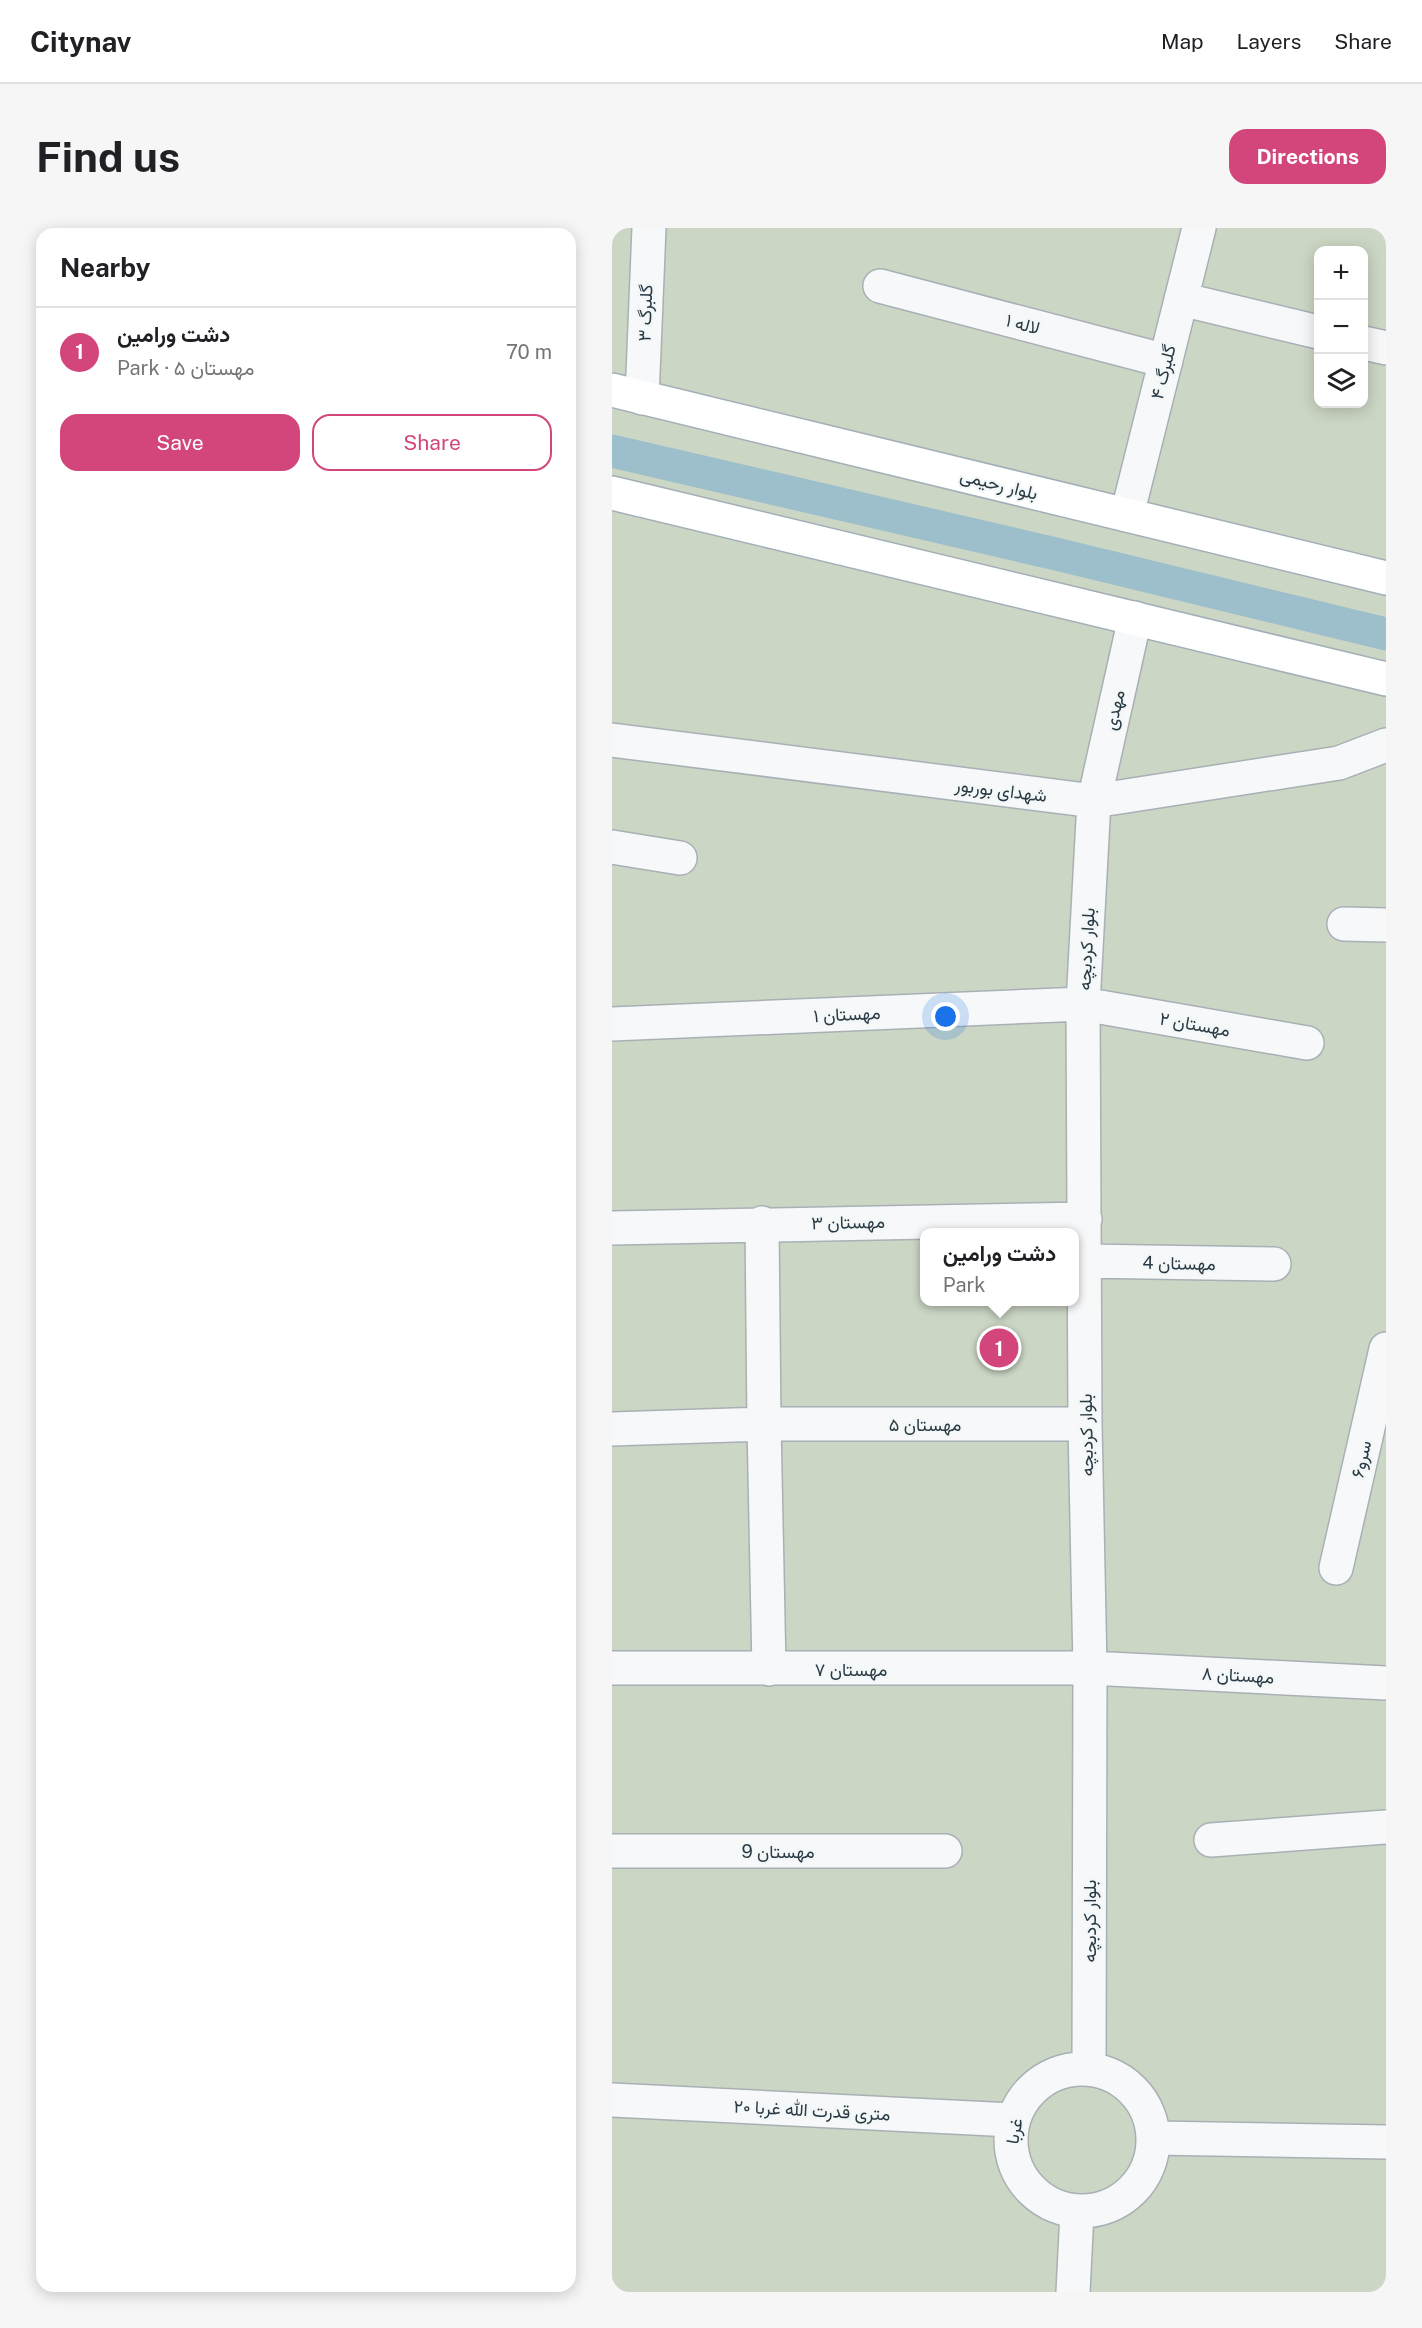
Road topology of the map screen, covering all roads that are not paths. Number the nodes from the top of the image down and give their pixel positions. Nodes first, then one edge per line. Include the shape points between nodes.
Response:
1 (649, 228) edge
2 (1199, 228) edge
3 (880, 286) dead end
4 (1181, 299) junction
5 (1314, 331) edge
6 (1368, 344) edge
7 (1386, 348) edge
8 (1166, 361) junction
9 (627, 394) edge
10 (612, 493) edge
11 (1127, 515) junction
12 (1386, 578) edge
13 (1135, 618) junction
14 (1386, 679) edge
15 (612, 740) edge
16 (1386, 745) edge
17 (1094, 801) junction
18 (612, 848) edge
19 (680, 858) dead end
20 (1344, 924) dead end
21 (1386, 925) edge
22 (1083, 1004) junction
23 (612, 1024) edge
24 (1307, 1043) dead end
25 (1085, 1219) junction
26 (762, 1223) junction
27 (612, 1228) edge
28 (1085, 1261) junction
29 (1274, 1264) dead end
30 (1386, 1349) edge
31 (1382, 1385) edge
32 (764, 1424) junction
33 (1085, 1424) junction
34 (612, 1429) edge
35 (1336, 1568) dead end
36 (612, 1668) edge
37 (1090, 1668) junction
38 (769, 1669) junction
39 (1386, 1683) edge
40 (1386, 1827) edge
41 (1211, 1840) dead end
42 (612, 1851) edge
43 (945, 1851) dead end
44 (1089, 2068) junction
45 (612, 2100) edge
46 (1012, 2120) junction
47 (1154, 2138) junction
48 (1386, 2142) edge
49 (1077, 2212) junction
50 (1074, 2292) edge

1 - 9 street, گلبرگ ۳
2 - 4 street, گلبرگ ۴
3 - 8 street, لاله ۱
4 - 5 street
4 - 8 street, گلبرگ ۴
6 - 7 street
8 - 11 street, گلبرگ ۴
9 - 11 main road, بلوار رحیمی
10 - 13 main road
11 - 12 main road, بلوار رحیمی
13 - 14 main road
13 - 17 street, مهدی
15 - 17 street, شهدای بوربور
16 - 17 street, شهدای بوربور via 1339,763
17 - 22 street, بلوار کردبچه
18 - 19 street
20 - 21 street
22 - 23 street, مهستان ۱
22 - 24 street, مهستان ۲
22 - 25 street, بلوار کردبچه
25 - 26 street, مهستان ۳
25 - 28 street, بلوار کردبچه
26 - 27 street, مهستان ۳
26 - 32 street
28 - 29 street, مهستان 4
28 - 33 street, بلوار کردبچه
30 - 31 street, سرو۶
31 - 35 street, سرو۶
32 - 33 street, مهستان ۵
32 - 34 street, مهستان ۵
32 - 38 street
33 - 37 street, بلوار کردبچه
36 - 38 street, مهستان ۷
37 - 38 street, مهستان ۷
37 - 39 street, مهستان ۸
37 - 44 street, بلوار کردبچه
40 - 41 street
42 - 43 street, مهستان 9
44 - 46 street, غربا via 1056,2073 1029,2091
44 - 47 street, غربا via 1114,2075 1134,2091 1149,2113
45 - 46 street, ۲۰ متری قدرت الله غربا
46 - 49 street, غربا via 1010,2151 1022,2181 1046,2203
47 - 48 street
47 - 49 street, غربا via 1149,2168 1131,2192 1106,2208
49 - 50 street

